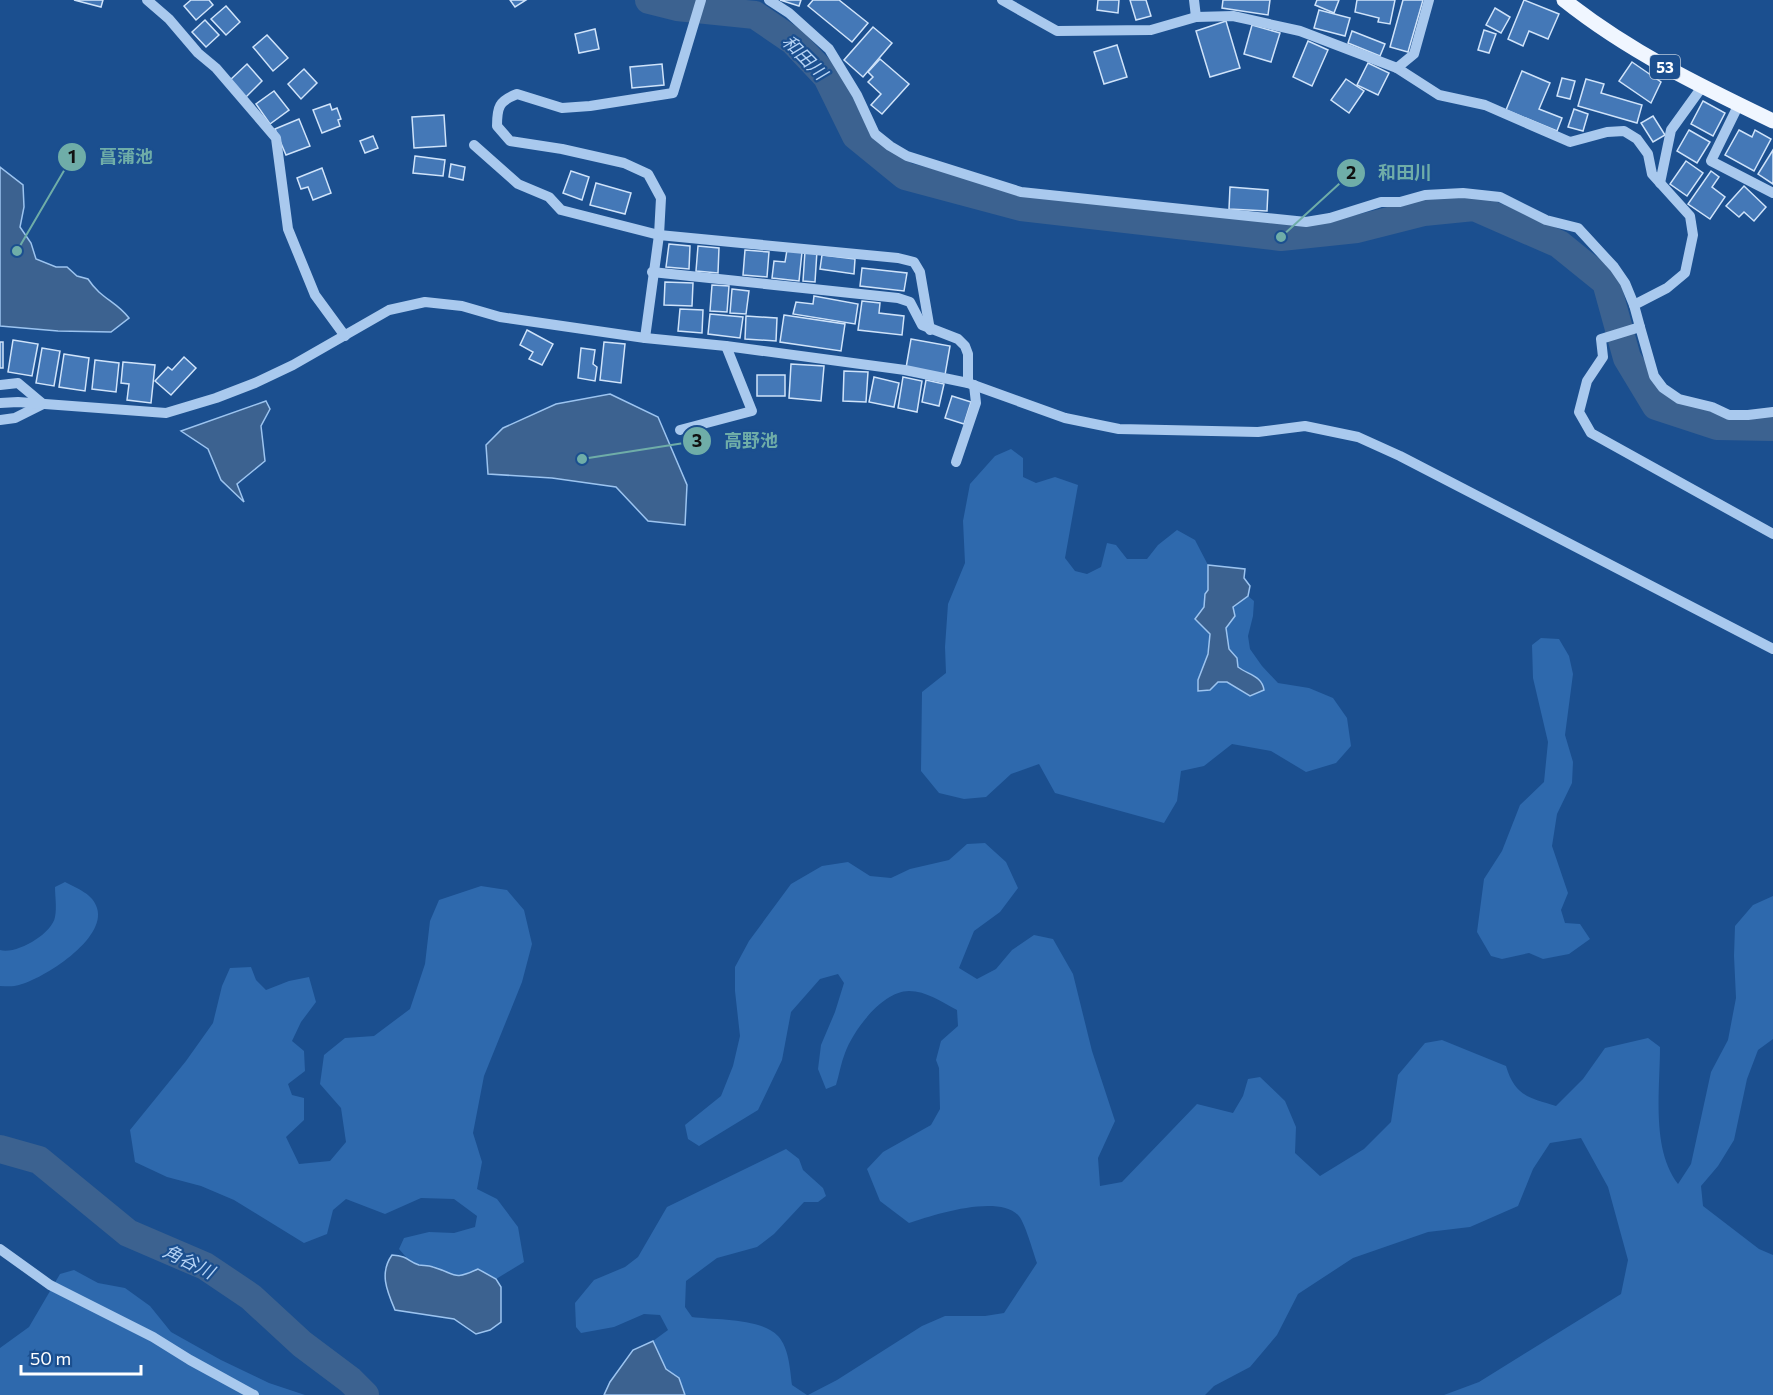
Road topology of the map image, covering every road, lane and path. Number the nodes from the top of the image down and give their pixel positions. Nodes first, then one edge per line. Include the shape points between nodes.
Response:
1 (147, 0) edge
2 (701, 0) edge
3 (769, 0) edge
4 (1002, 0) edge
5 (1194, 0) edge
6 (1429, 0) edge
7 (1564, 0) edge
8 (1022, 6) edge
9 (1196, 17) junction
10 (1397, 68) junction
11 (1702, 87) junction
12 (1739, 104) junction
13 (1773, 121) edge
14 (474, 145) dead end
15 (1660, 183) junction
16 (1773, 193) edge
17 (659, 234) junction
18 (652, 272) junction
19 (1634, 305) junction
20 (1640, 327) junction
21 (930, 330) junction
22 (345, 336) junction
23 (645, 338) junction
24 (726, 346) junction
25 (971, 384) junction
26 (0, 386) edge
27 (0, 403) edge
28 (43, 404) junction
29 (1773, 412) edge
30 (0, 420) edge
31 (680, 430) dead end
32 (956, 462) dead end
33 (1773, 534) edge
34 (1773, 649) edge
35 (0, 1249) edge
36 (254, 1395) edge

1 - 22 street via 216,68 276,138 288,229 315,295
2 - 17 street via 673,93 562,108 517,94 506,99 497,111 497,126 510,141 624,163 648,174 661,198
3 - 19 street via 829,49 875,134 907,156 1021,192 1273,220 1306,222 1381,202 1442,193 1500,197 1546,220 1578,228 1614,267
4 - 8 street
5 - 9 street
6 - 10 street via 1414,54
7 - 11 main road, 53 via 1635,50
8 - 9 street via 1057,31 1151,30
9 - 10 street via 1233,16 1300,31
10 - 15 street via 1439,95 1485,105 1570,142 1624,131 1637,139 1648,154 1652,174
11 - 12 main road, 53
11 - 15 street via 1671,130
12 - 13 main road, 53
12 - 16 street via 1711,161
14 - 17 street via 518,184 549,197 561,210
15 - 19 street via 1690,216 1694,235 1685,273 1667,288
17 - 18 street
17 - 21 street via 914,262 920,272
18 - 21 street via 898,298 910,302 922,325
18 - 23 street
19 - 20 street
20 - 29 street via 1654,376 1679,399 1712,406 1729,415
20 - 33 street via 1601,339 1603,357 1587,381 1580,412 1591,433
21 - 25 street via 958,339 965,346
22 - 23 street via 389,310 425,302
22 - 28 street via 255,383 166,413
23 - 24 street
24 - 25 street via 905,370
24 - 31 street via 752,411
25 - 32 street via 975,403
25 - 34 street via 1065,418 1119,429 1258,432 1305,426 1358,437
26 - 28 street via 18,383
27 - 28 street
28 - 30 street via 15,418
35 - 36 street via 50,1285 153,1337

